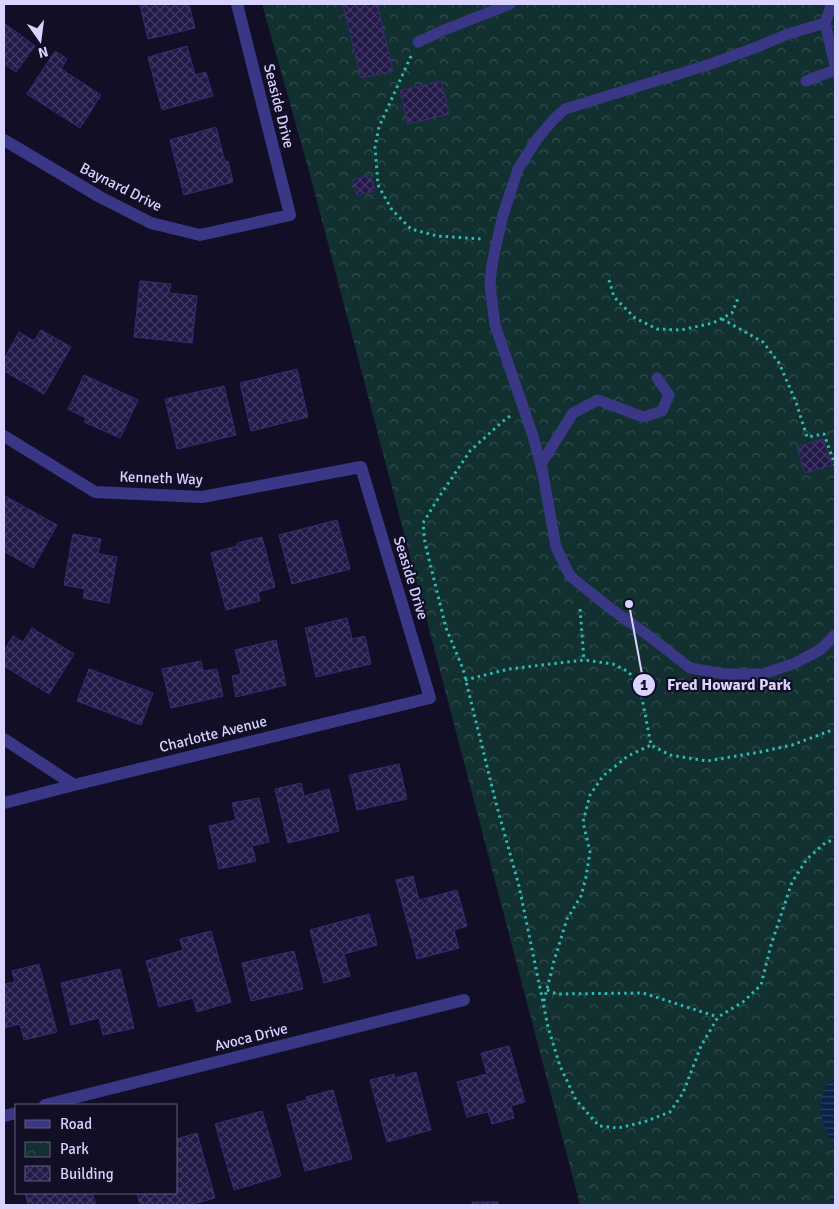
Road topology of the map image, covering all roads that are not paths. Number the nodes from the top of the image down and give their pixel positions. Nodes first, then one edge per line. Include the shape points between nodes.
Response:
1 (237, 4) edge
2 (510, 4) edge
3 (832, 4) edge
4 (825, 23) junction
5 (418, 42) road end
6 (835, 65) edge
7 (835, 70) edge
8 (806, 81) dead end
9 (4, 140) edge
10 (290, 215) joint
11 (657, 378) dead end
12 (4, 436) edge
13 (541, 464) junction
14 (361, 467) joint
15 (835, 635) edge
16 (430, 698) joint
17 (4, 739) edge
18 (74, 785) junction
19 (4, 803) edge
20 (464, 1000) dead end
21 (49, 1104) edge

1 - 10 street, Seaside Drive
2 - 5 lane
3 - 4 lane
4 - 6 lane
4 - 13 lane via 711,64 565,109 536,139 518,169 503,215 490,285 495,325
7 - 8 lane
9 - 10 street, Baynard Drive via 151,223 200,235
11 - 13 lane via 669,395 662,411 643,416 598,400 573,413
12 - 14 street, Kenneth Way via 95,492 202,497
13 - 15 lane via 556,547 570,576 690,668 724,674 763,674 820,650
14 - 16 street, Seaside Drive
16 - 18 street, Charlotte Avenue
17 - 18 street
18 - 19 street, Charlotte Avenue
20 - 21 street, Avoca Drive

